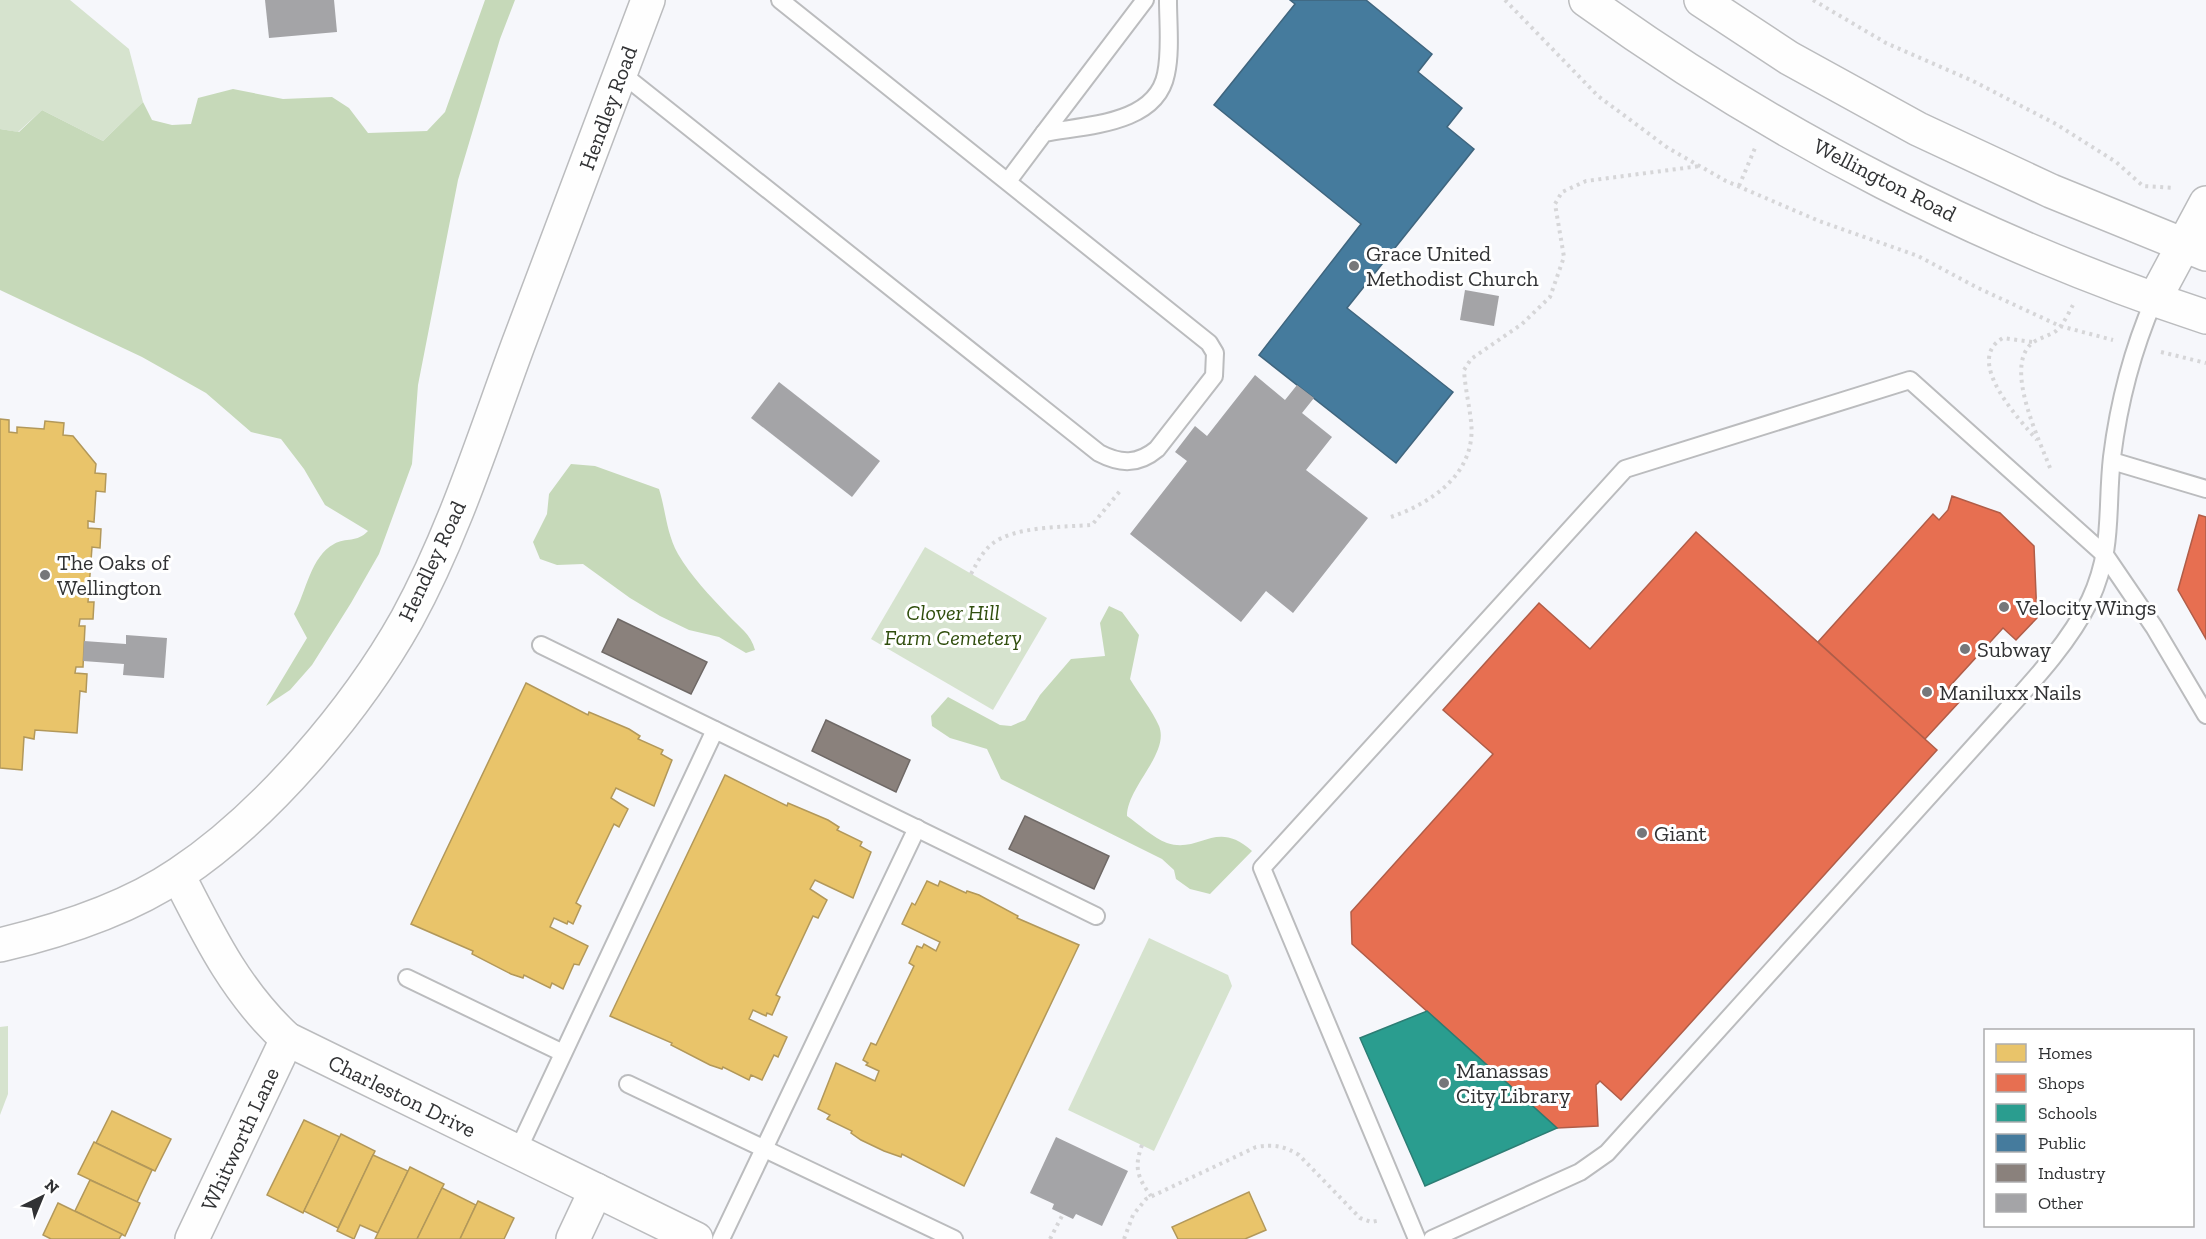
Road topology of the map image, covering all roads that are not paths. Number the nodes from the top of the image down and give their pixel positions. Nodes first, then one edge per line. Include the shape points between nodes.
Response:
1 (648, 0) edge
2 (780, 0) edge
3 (1146, 0) edge
4 (1168, 0) edge
5 (1586, 0) edge
6 (1701, 0) edge
7 (621, 73) junction
8 (1044, 133) junction
9 (1008, 181) junction
10 (2196, 196) edge
11 (2193, 250) edge
12 (2154, 300) junction
13 (2206, 317) edge
14 (2112, 461) junction
15 (2206, 489) edge
16 (2105, 555) junction
17 (541, 645) dead end
18 (2206, 715) edge
19 (715, 730) junction
20 (917, 828) junction
21 (178, 875) junction
22 (1095, 916) dead end
23 (0, 945) edge
24 (407, 978) dead end
25 (287, 1040) junction
26 (563, 1053) junction
27 (628, 1084) dead end
28 (764, 1148) junction
29 (517, 1152) junction
30 (596, 1190) junction
31 (192, 1239) edge
32 (573, 1239) edge
33 (696, 1239) edge
34 (721, 1239) edge
35 (954, 1239) edge
36 (1417, 1239) edge
37 (1432, 1239) edge

1 - 7 street, Hendley Road
2 - 9 lane
3 - 8 lane
4 - 8 lane via 1168,64 1156,97 1117,120
5 - 12 street, Wellington Road via 1752,110 1865,173 1961,220
6 - 11 street via 1789,58 1918,129 2051,191
7 - 9 lane via 1098,453 1123,463 1148,456 1214,376 1215,353 1200,334
7 - 21 street, Hendley Road via 448,531 406,620 343,713 309,755 229,836
8 - 9 lane
10 - 11 street
11 - 12 street
12 - 13 street, Wellington Road
12 - 14 lane via 2135,345 2119,403
14 - 15 lane
14 - 16 lane via 2110,529
16 - 18 lane via 2154,627
16 - 36 lane via 1910,380 1625,469 1262,868
16 - 37 lane via 2091,598 2078,622 2031,683 1607,1153 1580,1172
17 - 19 lane
19 - 20 lane
19 - 26 lane
20 - 22 lane
20 - 28 lane
21 - 23 street, Hendley Road via 73,924
21 - 25 street, Charleston Drive via 236,981 260,1014
24 - 26 lane
25 - 29 street, Charleston Drive
25 - 31 street, Whitworth Lane
26 - 29 lane
27 - 28 lane
28 - 34 lane
28 - 35 lane
29 - 30 street, Charleston Drive
30 - 32 street
30 - 33 street, Charleston Drive

